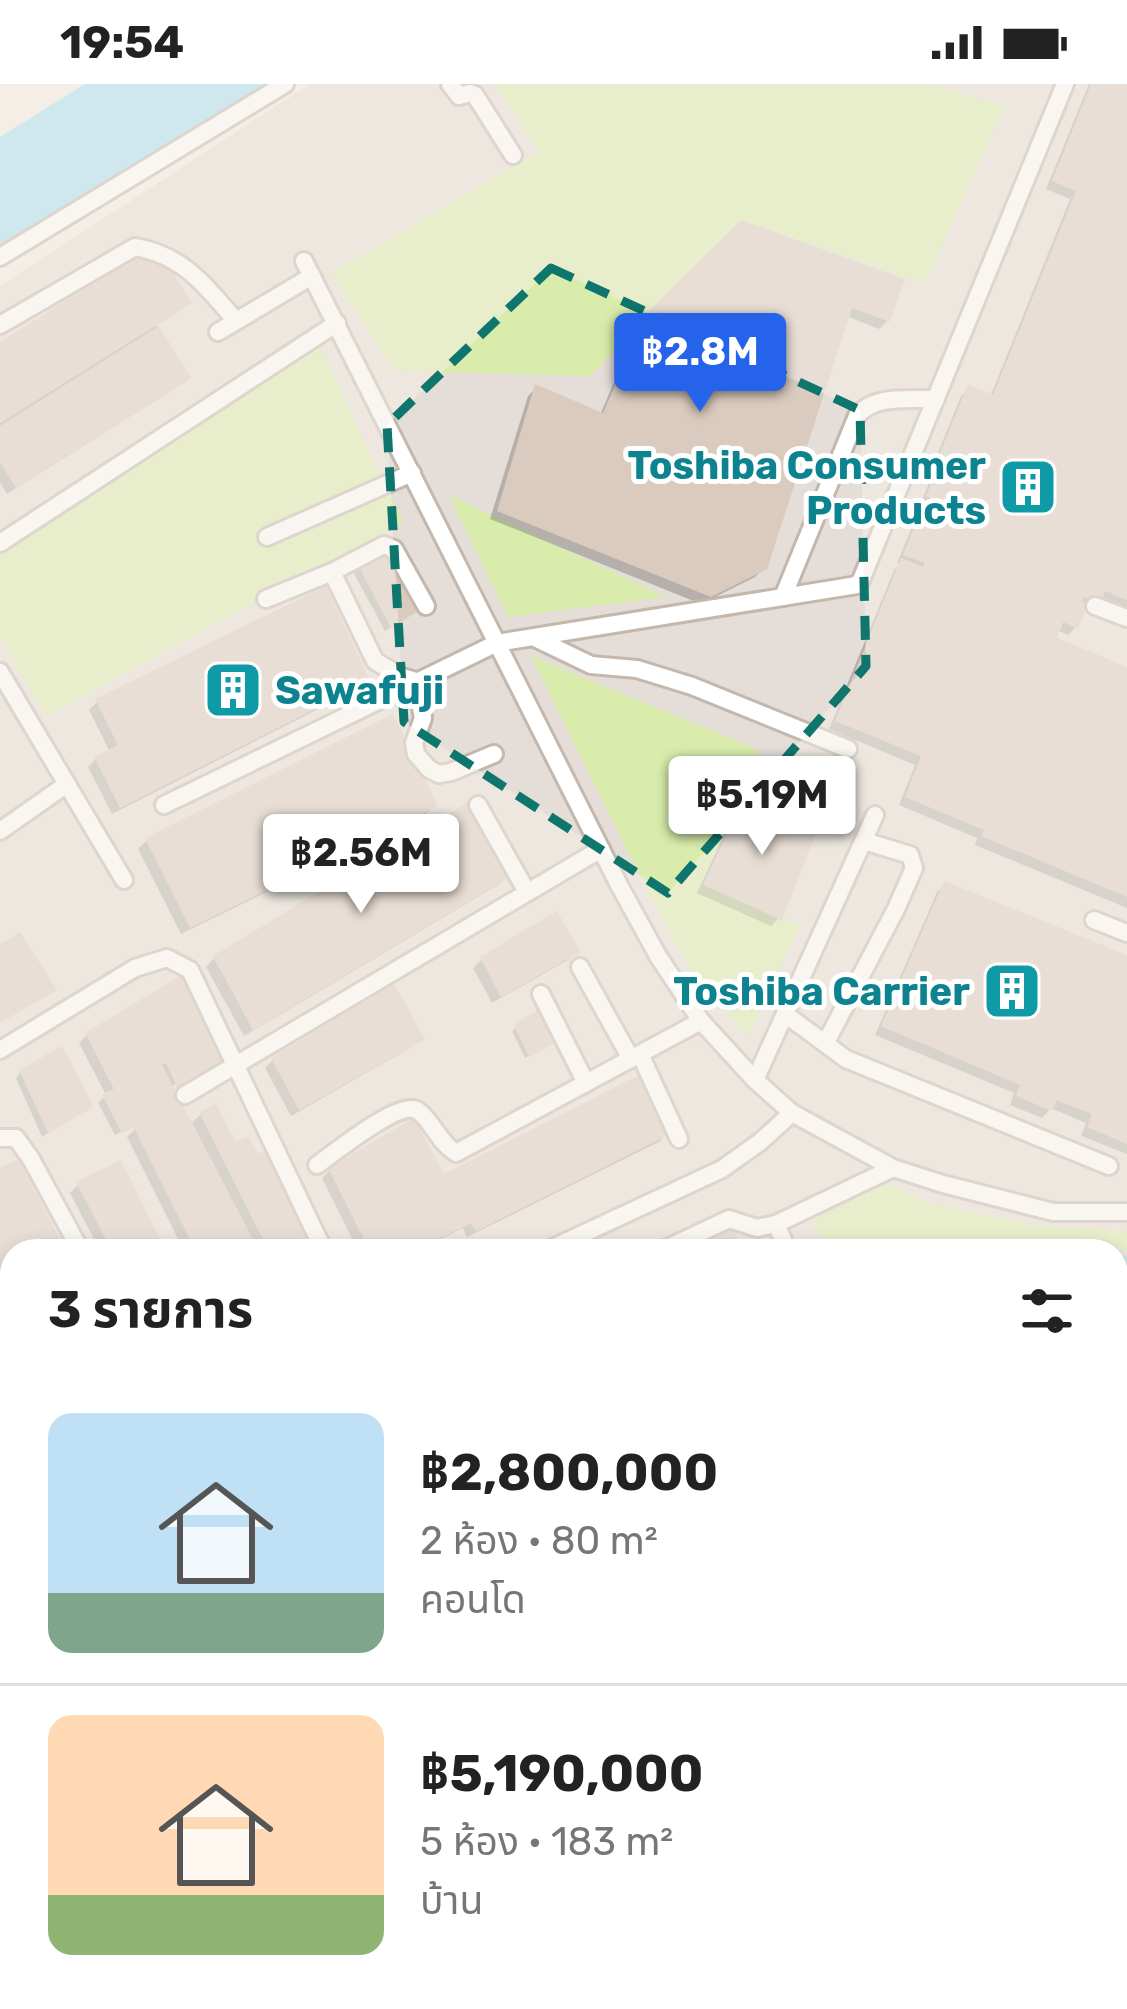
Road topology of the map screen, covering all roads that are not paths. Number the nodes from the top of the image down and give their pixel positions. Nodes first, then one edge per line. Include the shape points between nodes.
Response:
1 (285, 84) edge
2 (450, 84) edge
3 (1065, 84) edge
4 (513, 155) dead end
5 (0, 257) edge
6 (236, 321) junction
7 (337, 323) junction
8 (0, 325) edge
9 (218, 332) dead end
10 (935, 399) junction
11 (412, 473) junction
12 (267, 537) dead end
13 (0, 543) edge
14 (332, 572) junction
15 (783, 597) junction
16 (266, 598) dead end
17 (1095, 605) dead end
18 (426, 606) dead end
19 (1127, 618) edge
20 (535, 638) junction
21 (497, 643) junction
22 (0, 672) edge
23 (416, 681) junction
24 (848, 749) dead end
25 (494, 754) dead end
26 (67, 784) junction
27 (164, 805) dead end
28 (478, 805) dead end
29 (875, 815) dead end
30 (0, 831) edge
31 (864, 841) junction
32 (601, 849) junction
33 (124, 880) dead end
34 (527, 892) junction
35 (1094, 920) dead end
36 (1127, 933) edge
37 (580, 967) dead end
38 (541, 994) dead end
39 (785, 1014) junction
40 (701, 1022) junction
41 (826, 1042) junction
42 (0, 1050) edge
43 (636, 1056) junction
44 (234, 1066) junction
45 (755, 1080) junction
46 (586, 1083) junction
47 (185, 1095) dead end
48 (792, 1113) junction
49 (0, 1138) edge
50 (679, 1138) dead end
51 (317, 1165) dead end
52 (1109, 1166) dead end
53 (893, 1168) junction
54 (1127, 1212) edge
55 (776, 1224) junction
56 (74, 1239) edge
57 (318, 1239) edge
58 (571, 1239) edge
59 (687, 1239) edge
60 (783, 1239) edge

1 - 5 street
2 - 4 street via 460,96 473,93
3 - 10 street
6 - 7 street via 308,268
6 - 8 street via 193,271 135,247
6 - 9 street
7 - 11 street
7 - 13 street
10 - 15 street via 861,580
10 - 15 street via 864,406
11 - 12 street
11 - 21 street
14 - 16 street
14 - 18 street via 384,545
14 - 23 street via 375,661
15 - 20 street
17 - 19 street
20 - 21 street
20 - 24 street via 591,665 692,686
21 - 23 street
21 - 32 street
22 - 26 street
23 - 25 street via 423,718 414,743 429,769 451,772
23 - 27 street
26 - 30 street
26 - 33 street
28 - 34 street
29 - 31 street
31 - 39 street
31 - 41 street via 910,855 914,868
32 - 34 street
32 - 40 street
34 - 44 street
35 - 36 street
37 - 43 street
38 - 46 street
39 - 41 street
39 - 45 street
40 - 43 street
40 - 45 street
41 - 52 street via 846,1059
42 - 44 street via 166,958 190,970
43 - 46 street
43 - 50 street
44 - 47 street
44 - 57 street
45 - 48 street
46 - 51 street via 457,1153 408,1108
48 - 53 street
48 - 58 street via 722,1168
49 - 56 street via 16,1138
53 - 54 street via 1053,1212
53 - 55 street
55 - 59 street via 729,1220
55 - 60 street

